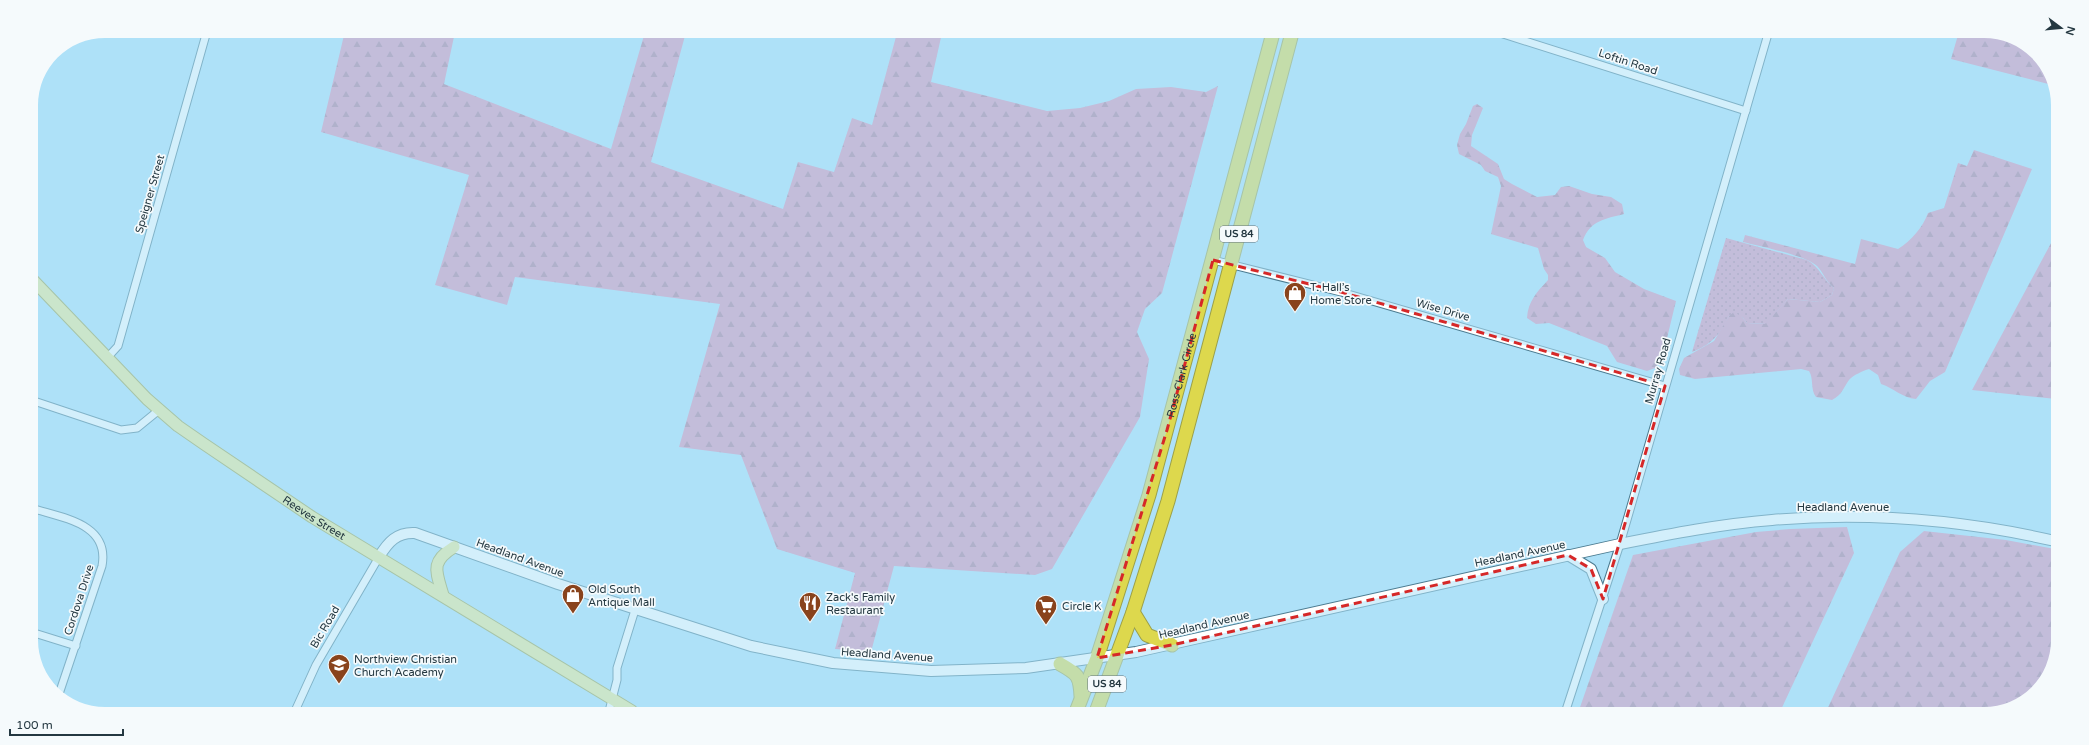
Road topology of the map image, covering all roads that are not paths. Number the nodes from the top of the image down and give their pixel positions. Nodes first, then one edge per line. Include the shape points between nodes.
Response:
1 (205, 38) edge
2 (1272, 38) edge
3 (1291, 38) edge
4 (1516, 38) edge
5 (1767, 38) edge
6 (1746, 111) junction
7 (1213, 260) junction
8 (1231, 264) junction
9 (38, 285) edge
10 (107, 358) junction
11 (1665, 386) junction
12 (38, 402) edge
13 (159, 410) junction
14 (38, 510) edge
15 (2051, 540) edge
16 (1620, 544) junction
17 (454, 547) junction
18 (1568, 555) junction
19 (379, 557) junction
20 (443, 595) junction
21 (1603, 599) junction
22 (635, 610) junction
23 (1133, 612) junction
24 (38, 634) edge
25 (1172, 645) junction
26 (76, 646) junction
27 (1118, 655) junction
28 (1097, 658) junction
29 (1060, 664) junction
30 (61, 690) edge
31 (1081, 699) junction
32 (613, 700) junction
33 (296, 707) edge
34 (610, 707) edge
35 (625, 707) edge
36 (1078, 707) edge
37 (1098, 707) edge
38 (1567, 707) edge

1 - 10 street, Speigner Street via 118,346
2 - 7 highway, Ross Clark Circle / US 84
3 - 8 highway, Ross Clark Circle / US 84
4 - 6 street, Loftin Road
5 - 6 street, Murray Road
6 - 11 street, Murray Road
7 - 8 street, Wise Drive
7 - 28 highway, Ross Clark Circle / US 84 via 1149,495
8 - 11 street, Wise Drive via 1341,292
8 - 23 highway, Ross Clark Circle / US 84 via 1173,480
9 - 10 main road, Reeves Street
10 - 13 main road, Reeves Street
11 - 16 street, Murray Road
12 - 13 street via 121,430 137,428
13 - 19 main road, Reeves Street via 229,462 312,517
14 - 26 street, Cordova Drive via 86,526 98,537 102,547 102,566
15 - 16 main road, Headland Avenue via 2018,532 1939,522 1818,517 1744,523
16 - 18 main road, Headland Avenue
16 - 21 street, Murray Road
17 - 19 main road, Headland Avenue via 409,533 399,535 388,543
17 - 20 main road via 440,556 436,566
17 - 22 main road, Headland Avenue
18 - 21 main road via 1591,569
18 - 25 main road, Headland Avenue
19 - 20 main road, Reeves Street
19 - 33 street, Bic Road via 316,665
20 - 32 main road, Reeves Street
21 - 38 street, Murray Road
22 - 29 main road, Headland Avenue via 751,646 860,667 955,672
22 - 32 street via 617,668
23 - 25 highway via 1142,631
23 - 27 highway, Ross Clark Circle / US 84
24 - 26 street
25 - 27 main road, Headland Avenue
26 - 30 street, Cordova Drive
27 - 28 main road, Headland Avenue
27 - 37 highway, Ross Clark Circle / US 84
28 - 29 main road, Headland Avenue
28 - 31 highway, Ross Clark Circle / US 84
29 - 31 highway via 1077,675 1080,680
31 - 36 highway, Ross Clark Circle / US 84
32 - 34 street
32 - 35 main road, Reeves Street

